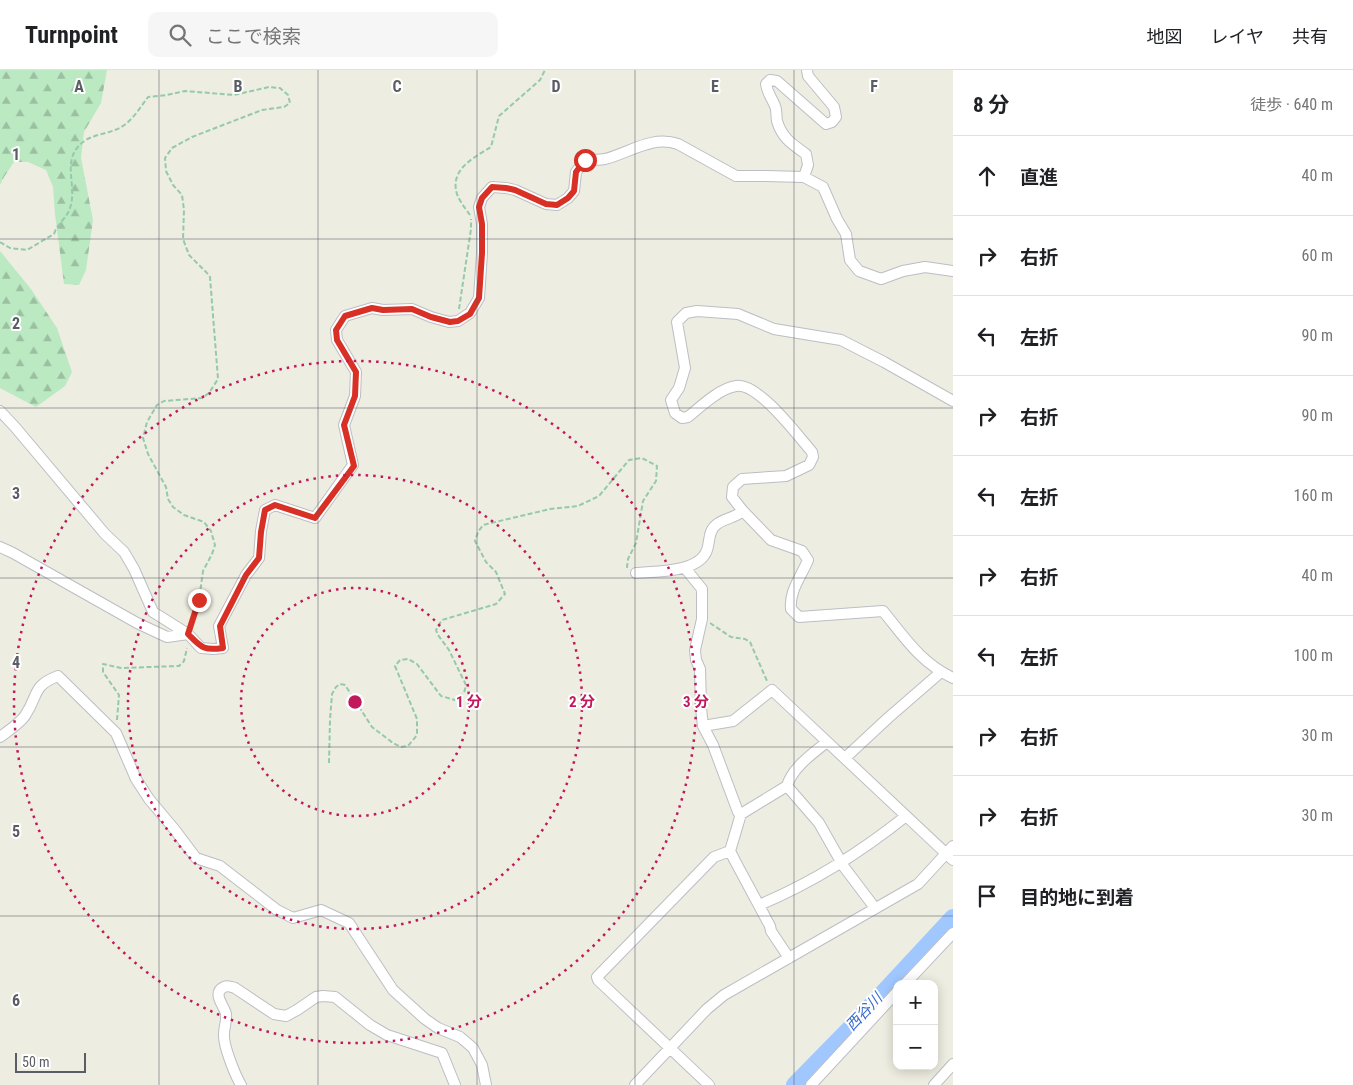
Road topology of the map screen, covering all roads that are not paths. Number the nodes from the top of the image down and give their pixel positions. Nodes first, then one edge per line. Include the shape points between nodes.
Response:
1 (807, 70) edge
2 (804, 178) junction
3 (953, 271) edge
4 (953, 401) edge
5 (0, 411) edge
6 (743, 511) junction
7 (0, 547) edge
8 (685, 568) junction
9 (636, 573) road end
10 (188, 634) junction
11 (940, 672) junction
12 (953, 678) edge
13 (703, 726) junction
14 (0, 737) edge
15 (827, 742) junction
16 (845, 758) junction
17 (786, 786) junction
18 (741, 814) junction
19 (906, 816) junction
20 (730, 851) junction
21 (951, 853) edge
22 (842, 862) junction
23 (759, 905) junction
24 (875, 908) junction
25 (953, 933) edge
26 (789, 958) junction
27 (909, 980) edge
28 (893, 996) edge
29 (670, 1048) junction
30 (953, 1064) edge
31 (241, 1085) edge
32 (455, 1085) edge
33 (486, 1085) edge
34 (635, 1085) edge
35 (709, 1085) edge
36 (811, 1085) edge
37 (934, 1085) edge

1 - 2 street via 808,76 834,107 836,117 832,122 826,124 778,81 770,80 766,84 776,107 782,135 806,154 808,165
2 - 3 street via 823,187 846,234 850,260 860,271 881,280 926,267
2 - 10 street via 736,176 670,141 649,143 603,159 585,160 576,172 574,191 557,205 546,204 515,190 492,187 479,207 482,224 479,298 470,314 450,322 412,309 372,308 345,316 336,330 337,340 356,372 355,396 344,425 354,466 315,518 275,505 265,510 259,558 246,575 220,626 223,648 201,648
4 - 6 street via 841,340 774,329 738,314 698,311 686,314 678,322 685,368 671,400 674,413 682,418 688,417 720,392 745,386 763,398 812,452 809,465 786,476 742,479 733,486 732,496
5 - 10 street via 124,552 154,612
6 - 8 street via 716,525 710,533 706,552 698,562
6 - 11 street via 771,540 802,550 808,560 790,599 791,609 799,617 883,611 917,653
7 - 10 street via 167,637
8 - 9 street
8 - 13 street via 702,589 702,619 695,650 700,670
11 - 12 street
11 - 16 street
13 - 15 street via 733,721 772,690
13 - 18 street
14 - 33 street via 26,716 38,688 58,676 116,733 136,780 196,858 220,866 277,910 293,918 321,910 349,923 393,990 425,1019 460,1036 473,1048 482,1065
15 - 16 street
15 - 17 street via 805,758
16 - 19 street
17 - 18 street
17 - 22 street via 819,823
18 - 20 street
19 - 21 street
19 - 22 street
20 - 23 street
20 - 29 street via 714,857 597,978
21 - 24 street via 918,884
22 - 23 street
22 - 24 street
23 - 26 street
24 - 26 street
25 - 27 street
26 - 29 street via 724,994
28 - 36 street
29 - 34 street
29 - 35 street
30 - 37 street
31 - 32 street via 224,1038 226,1014 219,994 228,986 274,1014 286,1016 316,997 334,997 387,1035 442,1052

